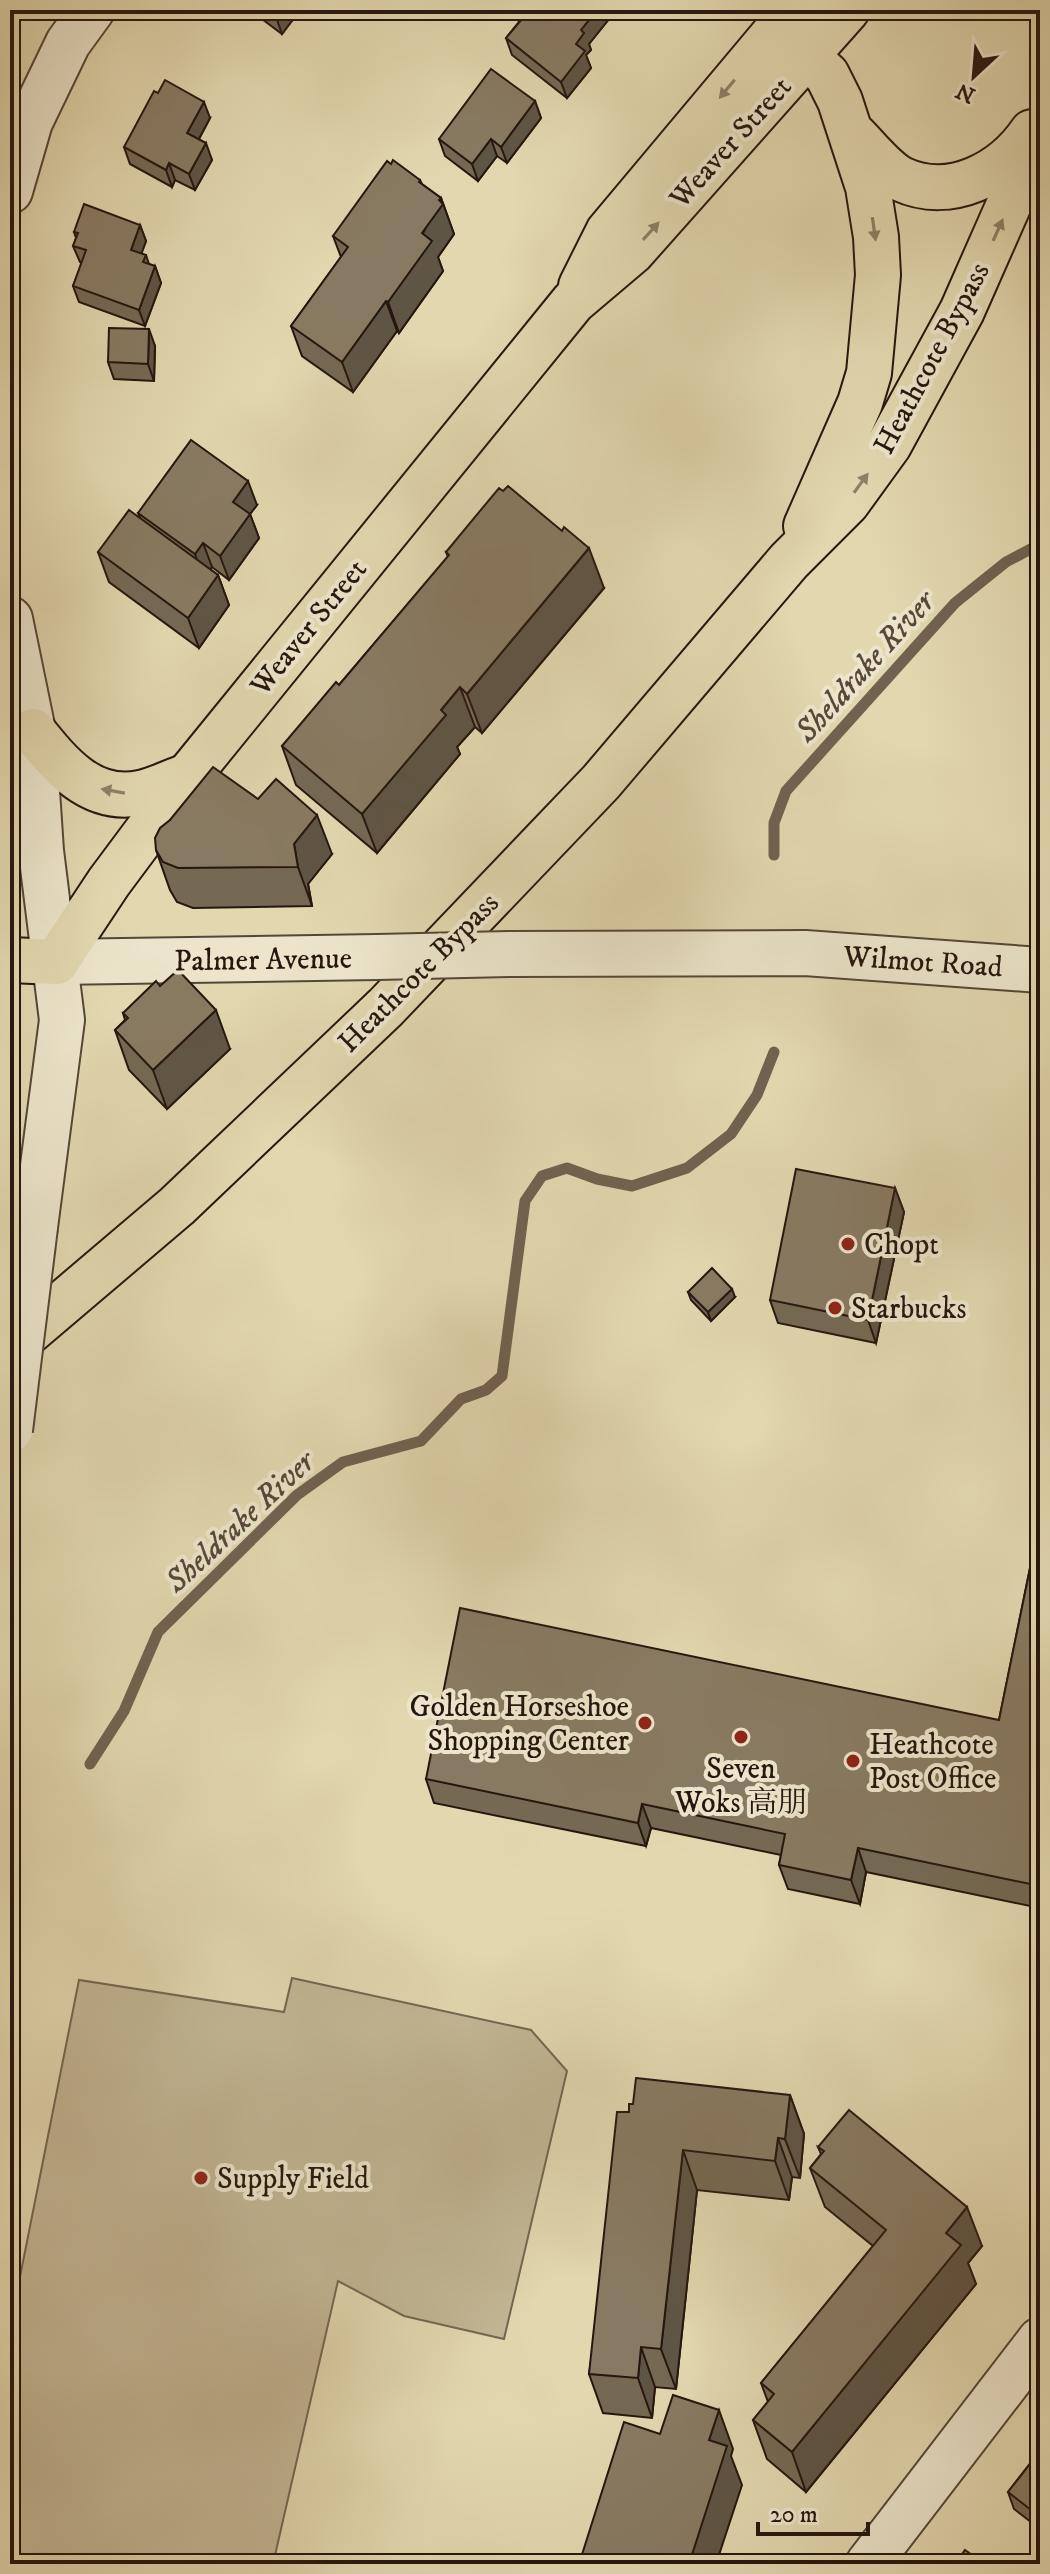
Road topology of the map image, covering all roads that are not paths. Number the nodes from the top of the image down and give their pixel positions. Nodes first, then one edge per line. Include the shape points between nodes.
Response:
1 (92, 10) edge
2 (847, 10) edge
3 (793, 32) edge
4 (1040, 121) edge
5 (850, 132) junction
6 (1040, 134) edge
7 (10, 191) edge
8 (789, 561) junction
9 (10, 619) edge
10 (33, 731) junction
11 (188, 776) junction
12 (805, 953) joint
13 (10, 960) edge
14 (56, 962) junction
15 (1040, 970) edge
16 (10, 1348) edge
17 (10, 1430) edge
18 (1040, 2340) edge
19 (868, 2564) edge

1 - 7 street via 68,43 30,122
2 - 3 main road, Weaver Street
3 - 5 main road, Heathcote Bypass via 827,75
3 - 11 main road, Weaver Street via 632,252 573,302
4 - 5 main road via 1004,165 955,185 924,186 899,178
5 -> 8 main road, Heathcote Bypass via 868,187 876,237 869,373 846,438
8 -> 6 main road, Heathcote Bypass via 847,503 889,445 962,311
8 - 16 main road, Heathcote Bypass via 601,782 386,1007 177,1206
9 - 10 street
11 -> 10 main road via 141,793 113,795 71,775
10 - 14 street
11 - 14 main road, Weaver Street
12 - 14 street, Palmer Avenue, bridge
12 - 15 street, Wilmot Road
13 - 14 main road, Palmer Avenue
14 - 17 street, bridge via 62,1020
18 - 19 street

